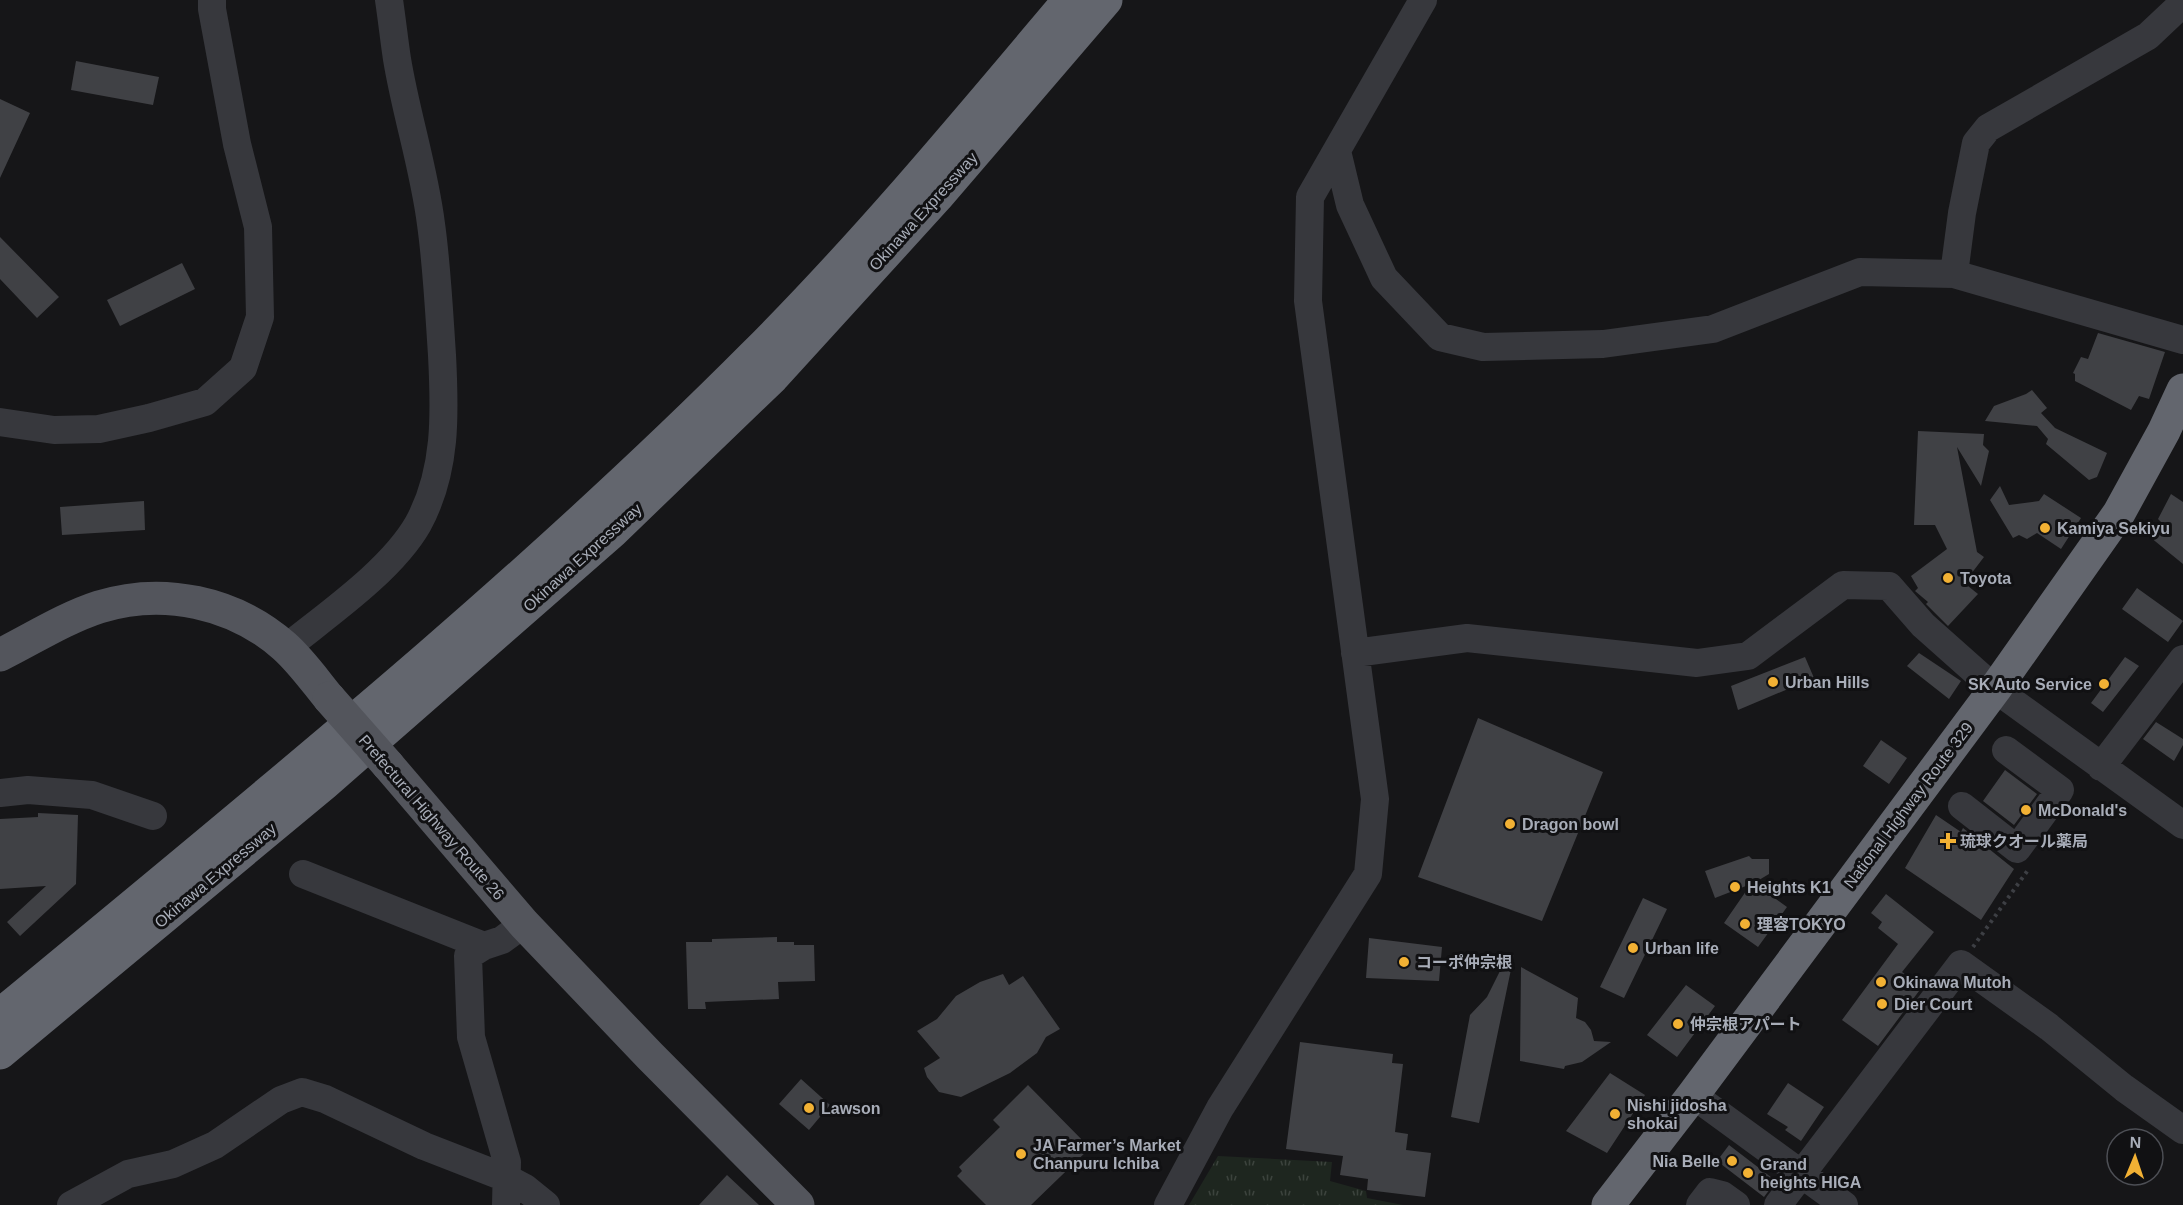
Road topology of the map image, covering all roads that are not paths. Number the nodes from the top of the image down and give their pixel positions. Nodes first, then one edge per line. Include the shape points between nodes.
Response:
1 (212, 0) edge
2 (389, 0) edge
3 (1069, 0) edge
4 (1106, 0) edge
5 (1423, 0) edge
6 (2183, 3) edge
7 (1337, 151) junction
8 (1954, 274) junction
9 (2183, 340) edge
10 (2183, 390) edge
11 (0, 423) edge
12 (286, 648) junction
13 (1355, 653) junction
14 (0, 655) edge
15 (2183, 659) edge
16 (1995, 689) junction
17 (2006, 750) dead end
18 (2102, 767) junction
19 (0, 793) edge
20 (1962, 806) dead end
21 (153, 816) dead end
22 (2183, 825) edge
23 (303, 874) dead end
24 (524, 924) junction
25 (484, 946) junction
26 (0, 1015) edge
27 (0, 1053) edge
28 (1694, 1095) junction
29 (2183, 1130) edge
30 (1801, 1173) junction
31 (506, 1191) edge
32 (71, 1205) edge
33 (546, 1205) edge
34 (798, 1205) edge
35 (1168, 1205) edge
36 (1608, 1205) edge
37 (1700, 1205) edge
38 (1736, 1205) edge
39 (1778, 1205) edge
40 (1844, 1205) edge

1 - 11 street via 237,144 258,227 260,317 243,368 205,402 149,418 99,429 54,430
2 - 12 street via 397,59 431,222 444,394 441,459 418,524 401,546 366,582
3 - 26 highway, Okinawa Expressway via 909,188 755,354 588,514 312,757
4 - 27 highway, Okinawa Expressway via 937,197 773,377 612,532 324,784
5 - 7 street
6 - 8 street via 2148,36 1988,129 1976,143
7 - 8 street via 1350,205 1384,278 1440,337 1483,347 1603,344 1713,329 1860,272
7 - 13 street via 1310,197 1308,301
8 - 9 street
10 - 16 highway, National Highway Route 329 via 2119,513
12 - 14 main road, Prefectural Highway Route 26 via 230,612 162,598 99,607
12 - 24 main road, Prefectural Highway Route 26, bridge
13 - 16 street via 1467,638 1697,663 1748,656 1843,585 1888,586 1923,625
13 - 35 street via 1375,799 1368,874 1220,1108
15 - 18 street
16 - 18 street
16 - 28 highway, National Highway Route 329
17 - 20 street via 2060,790 2017,849
18 - 22 street
19 - 21 street via 28,790 92,795
23 - 25 street
24 - 25 street via 502,940
24 - 34 main road, Prefectural Highway Route 26
25 - 31 street via 468,956 471,1037 507,1162
28 - 30 street
28 - 36 highway, National Highway Route 329
29 - 30 street via 1961,964
30 - 39 street
30 - 40 street
31 - 32 street via 424,1146 326,1099 302,1092 281,1100 214,1145 173,1164 128,1174
31 - 33 street via 525,1188
37 - 38 street via 1710,1192

